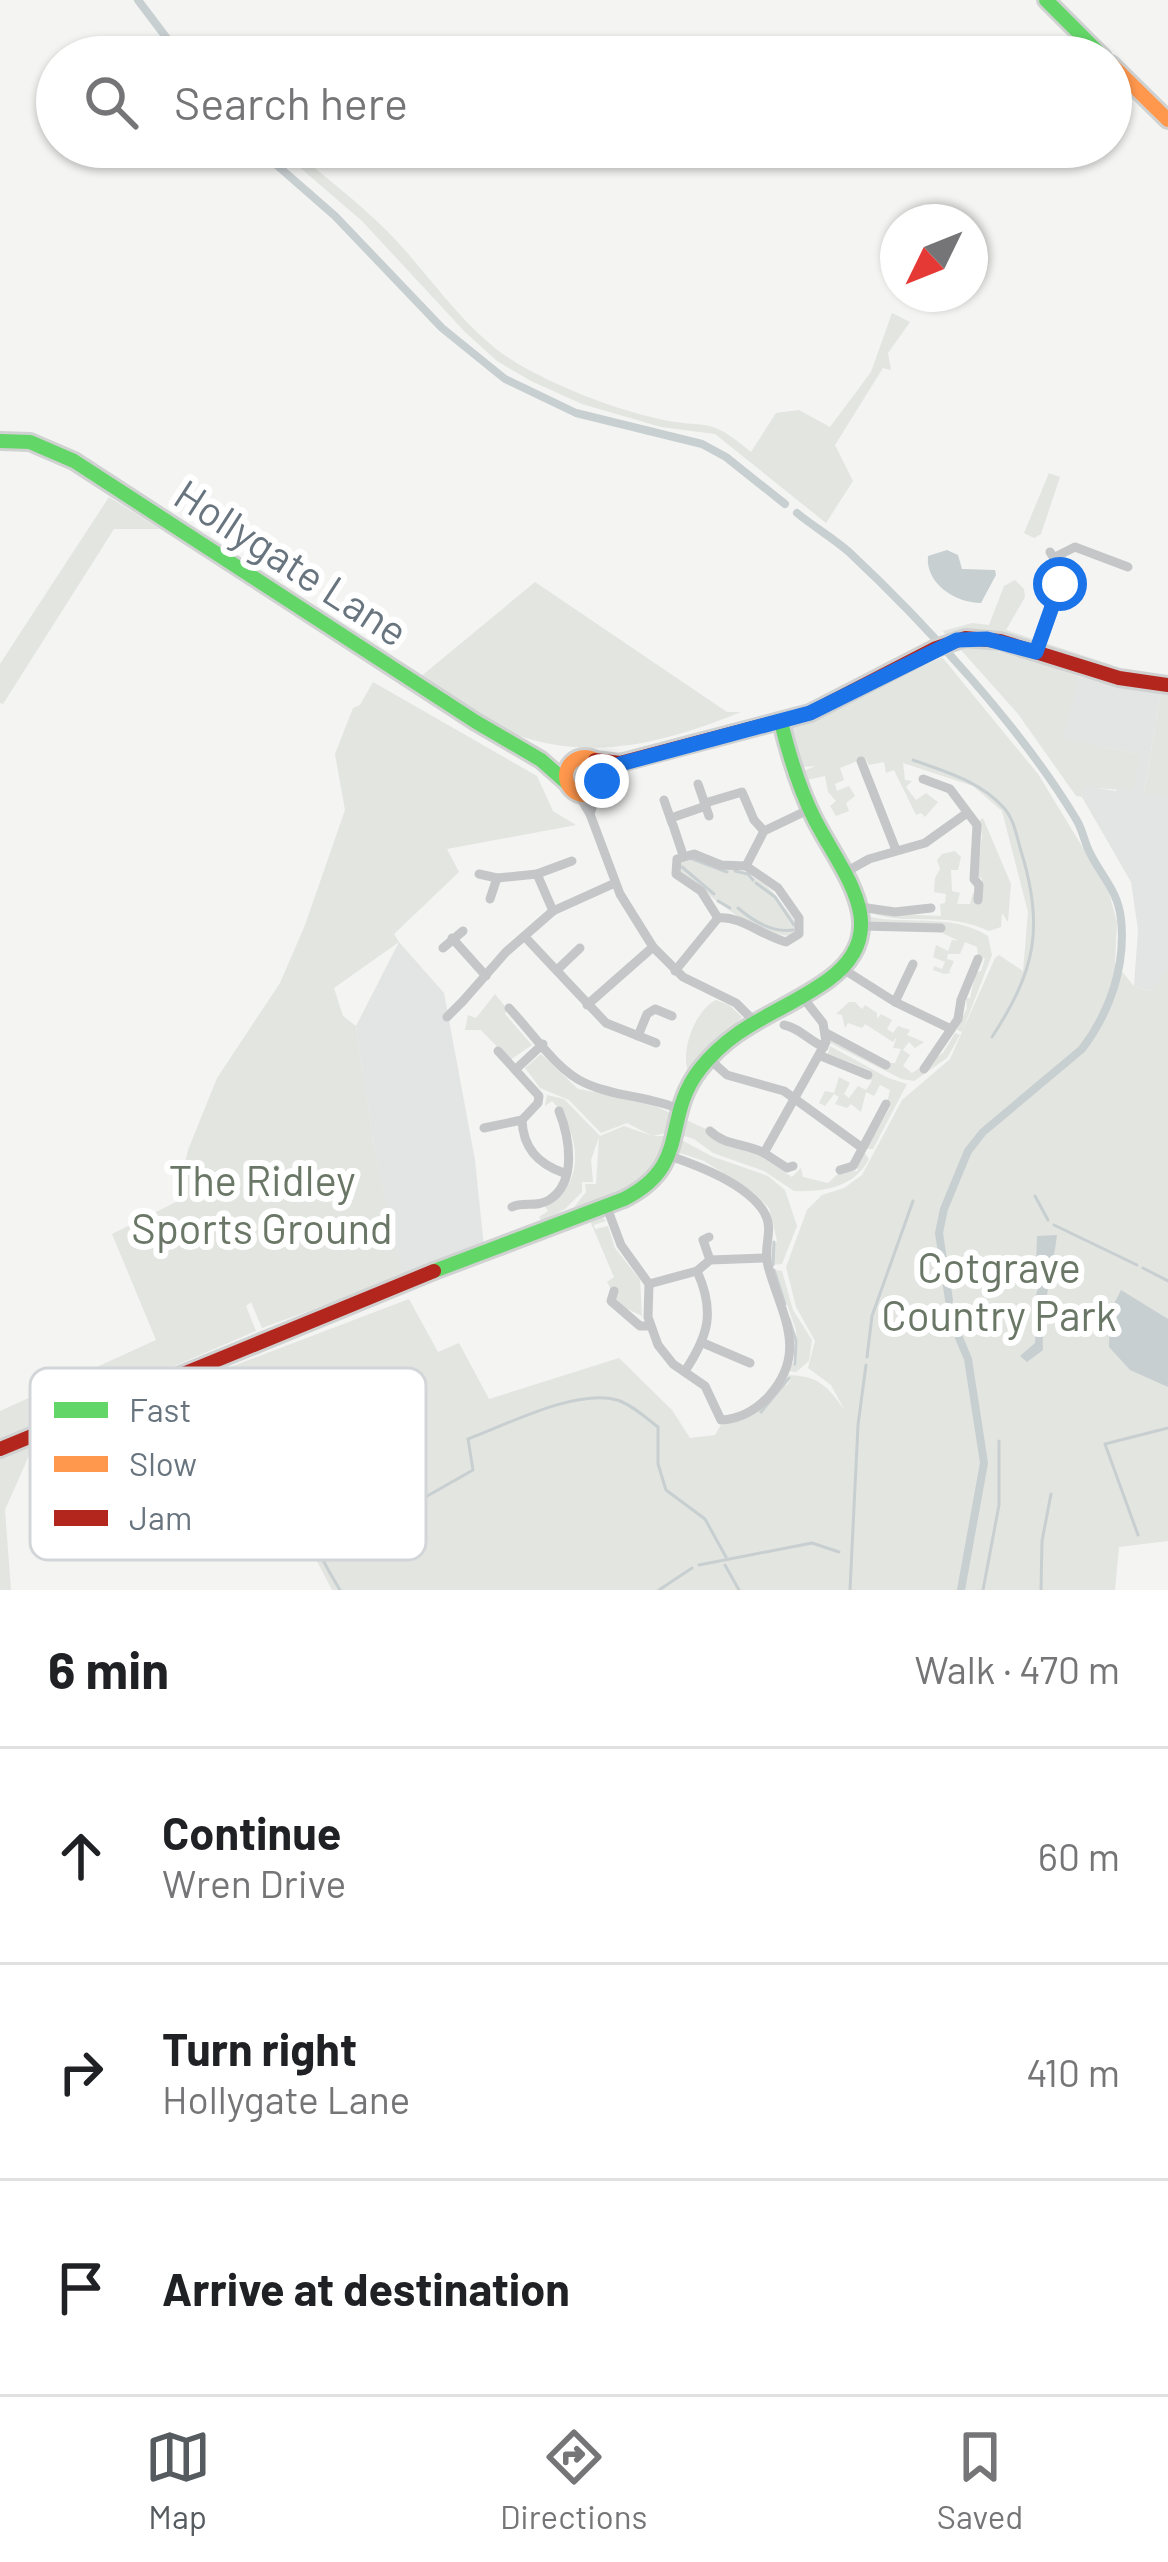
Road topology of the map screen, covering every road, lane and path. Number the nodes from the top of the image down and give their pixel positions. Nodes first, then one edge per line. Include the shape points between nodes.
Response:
1 (1046, 0) edge
2 (1082, 36) edge
3 (1132, 85) edge
4 (1168, 120) edge
5 (0, 441) edge
6 (1128, 567) dead end
7 (1036, 652) junction
8 (1168, 685) edge
9 (781, 722) junction
10 (578, 759) junction
11 (541, 760) junction
12 (596, 760) junction
13 (861, 760) dead end
14 (620, 764) junction
15 (866, 775) junction
16 (923, 779) dead end
17 (851, 782) dead end
18 (601, 784) junction
19 (698, 784) dead end
20 (572, 788) junction
21 (664, 800) dead end
22 (707, 808) junction
23 (810, 809) junction
24 (967, 813) junction
25 (590, 814) junction
26 (672, 822) junction
27 (764, 831) junction
28 (896, 850) junction
29 (683, 855) junction
30 (572, 861) dead end
31 (746, 866) junction
32 (844, 873) junction
33 (479, 874) dead end
34 (536, 874) junction
35 (497, 878) junction
36 (615, 883) junction
37 (490, 899) dead end
38 (978, 900) dead end
39 (860, 908) junction
40 (931, 908) dead end
41 (554, 910) junction
42 (718, 918) junction
43 (862, 926) junction
44 (941, 928) dead end
45 (463, 931) dead end
46 (452, 938) junction
47 (526, 938) junction
48 (652, 947) junction
49 (443, 948) dead end
50 (580, 948) dead end
51 (978, 959) dead end
52 (913, 964) dead end
53 (843, 969) junction
54 (556, 970) junction
55 (675, 971) junction
56 (486, 976) junction
57 (801, 994) junction
58 (895, 1002) junction
59 (587, 1005) junction
60 (509, 1008) dead end
61 (672, 1016) dead end
62 (447, 1017) dead end
63 (752, 1018) junction
64 (784, 1025) dead end
65 (951, 1029) junction
66 (826, 1033) junction
67 (638, 1036) junction
68 (656, 1043) dead end
69 (543, 1044) junction
70 (498, 1051) dead end
71 (823, 1052) junction
72 (708, 1058) junction
73 (886, 1065) dead end
74 (516, 1069) junction
75 (923, 1069) dead end
76 (868, 1075) dead end
77 (796, 1098) junction
78 (886, 1104) dead end
79 (680, 1108) junction
80 (559, 1111) dead end
81 (522, 1120) junction
82 (484, 1128) dead end
83 (710, 1131) dead end
84 (861, 1147) junction
85 (764, 1154) junction
86 (670, 1156) junction
87 (794, 1166) dead end
88 (840, 1170) dead end
89 (564, 1176) junction
90 (512, 1207) dead end
91 (598, 1207) junction
92 (709, 1237) dead end
93 (766, 1258) junction
94 (710, 1260) junction
95 (697, 1271) junction
96 (649, 1284) junction
97 (614, 1291) dead end
98 (650, 1326) junction
99 (703, 1343) junction
100 (750, 1363) dead end
101 (200, 1368) edge
102 (685, 1371) junction
103 (30, 1437) edge
104 (0, 1449) edge

1 - 2 street
3 - 4 street
5 - 11 street, Hollygate Lane via 30,442 74,461
6 - 7 street via 1076,547 1053,554 1058,596
7 - 8 street
7 - 9 street via 965,638
9 - 14 street
9 - 23 street
10 - 11 street
10 - 12 street
10 - 20 street via 567,770
11 - 20 street, Hollygate Lane
12 - 14 street
12 - 18 street
13 - 15 street
14 - 18 street
15 - 17 street
15 - 28 street
16 - 24 street via 950,789
18 - 20 street via 591,794
18 - 25 street
19 - 22 street
20 - 25 street
21 - 26 street
22 - 26 street
22 - 27 street via 742,792
23 - 27 street
23 - 32 street
24 - 28 street via 925,843
24 - 38 street via 978,830
25 - 36 street
26 - 29 street
27 - 31 street
28 - 32 street
29 - 31 street
29 - 42 street via 676,874 701,891
30 - 34 street
31 - 42 street via 778,887 800,934 786,942
32 - 39 street
33 - 35 street
34 - 35 street
34 - 41 street
35 - 37 street
36 - 41 street
36 - 48 street
39 - 40 street
39 - 43 street
41 - 47 street
42 - 55 street
43 - 44 street
43 - 53 street
45 - 46 street
46 - 49 street
46 - 56 street
47 - 54 street
47 - 56 street
48 - 55 street
48 - 59 street
50 - 54 street
51 - 65 street
52 - 58 street
53 - 57 street
53 - 58 street
54 - 59 street
55 - 63 street
56 - 62 street
57 - 63 street
57 - 66 street
58 - 65 street
59 - 67 street
60 - 69 street
61 - 67 street via 650,1011
63 - 72 street
64 - 71 street
65 - 75 street
66 - 71 street
66 - 73 street
67 - 68 street
69 - 74 street
69 - 79 street via 584,1083
70 - 74 street
71 - 76 street
71 - 77 street
72 - 77 street via 727,1075
72 - 79 street
74 - 81 street via 539,1096
77 - 84 street
77 - 85 street
78 - 84 street
79 - 86 street
80 - 89 street via 570,1139
81 - 82 street
81 - 89 street via 526,1145
83 - 85 street
84 - 88 street via 853,1166
85 - 87 street
86 - 91 street via 650,1184
86 - 93 street via 717,1173 758,1204 770,1227
89 - 90 street via 548,1201
91 - 96 street
91 - 101 street
92 - 94 street via 703,1240
93 - 94 street
93 - 102 street via 791,1346 776,1388 746,1414 721,1420 705,1386
94 - 95 street
95 - 96 street
95 - 99 street via 710,1318
96 - 98 street
97 - 98 street via 611,1301
98 - 102 street via 664,1355
99 - 100 street
99 - 102 street
103 - 104 street

